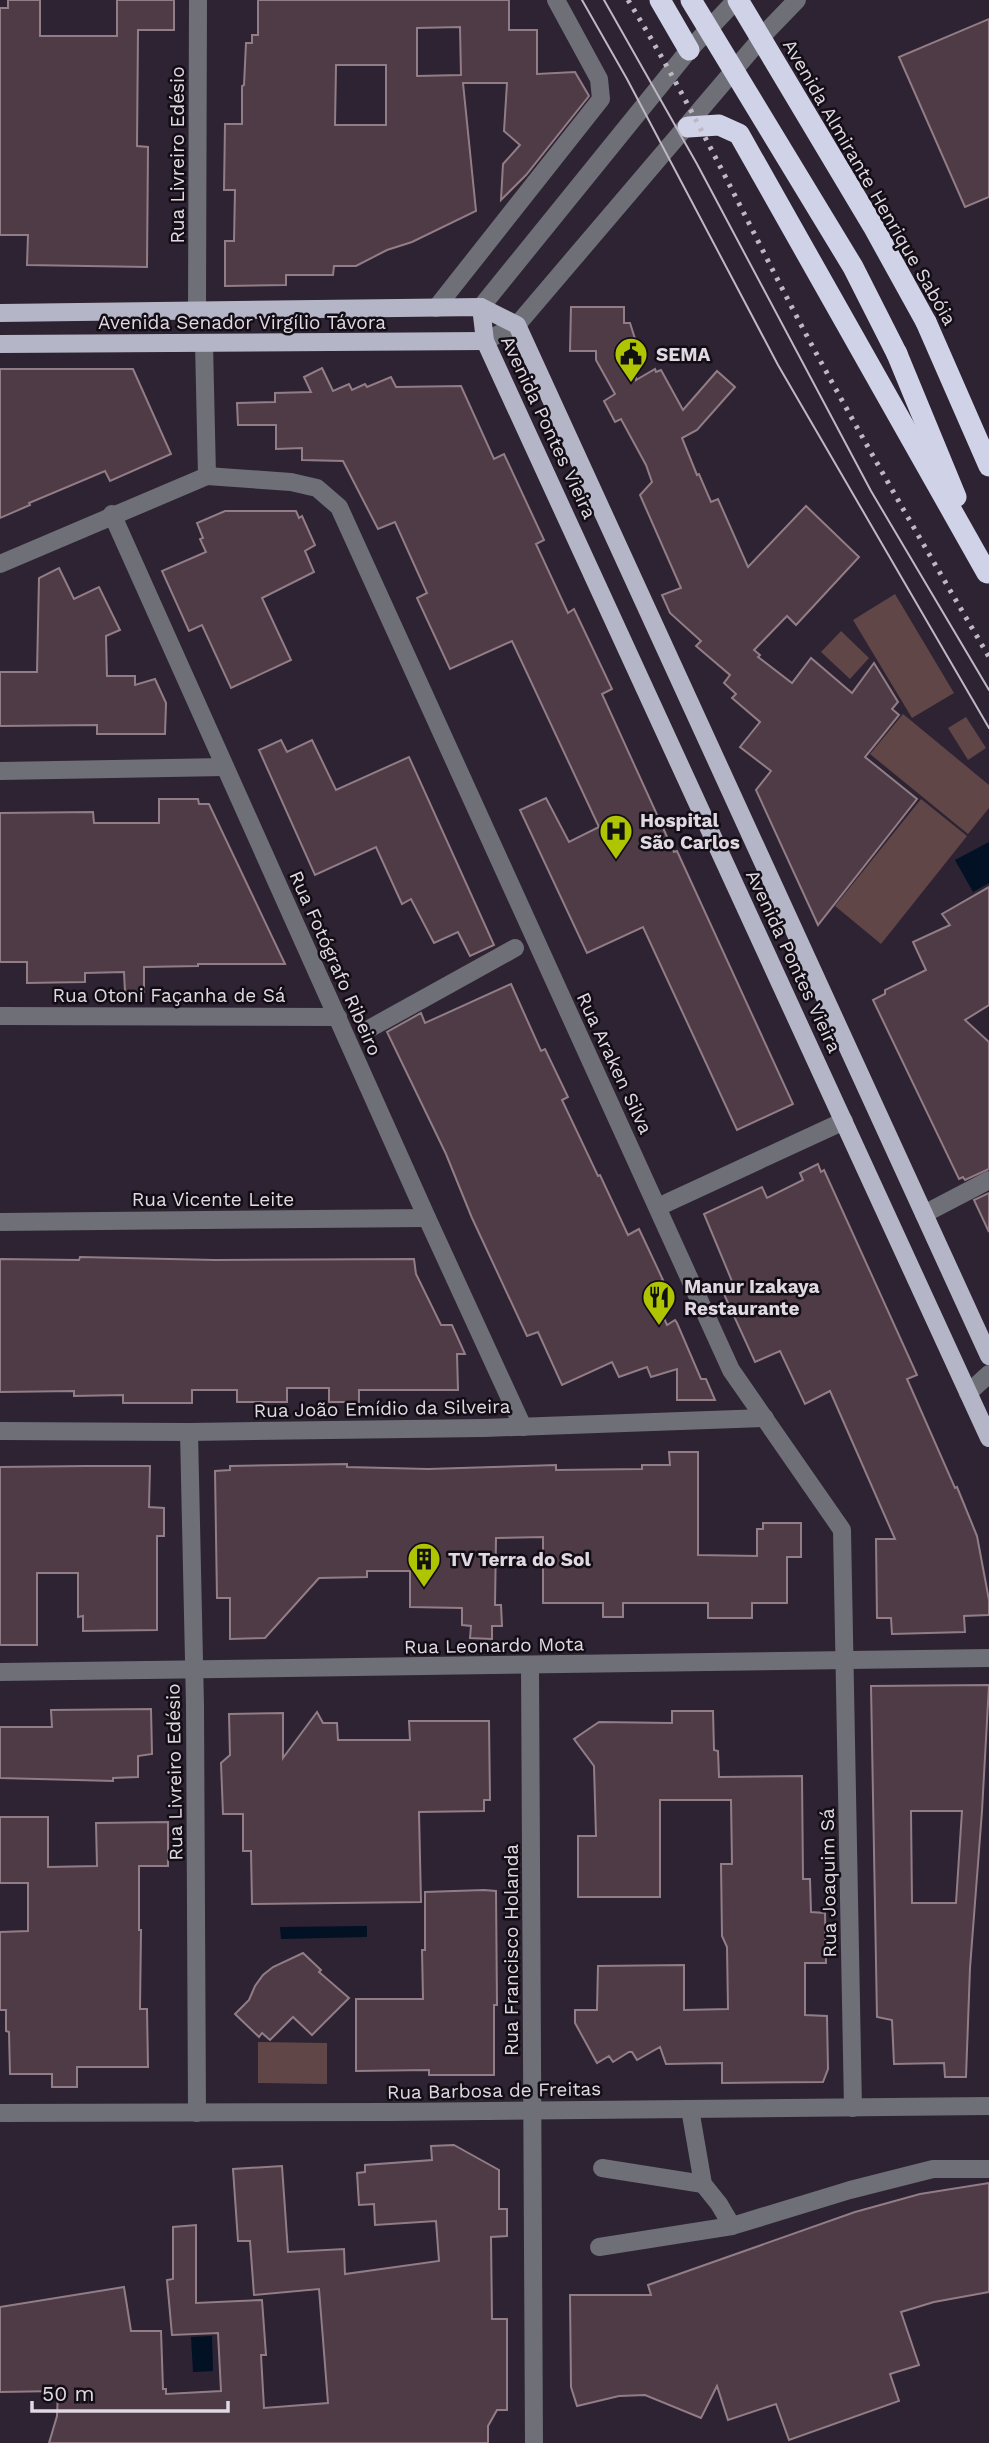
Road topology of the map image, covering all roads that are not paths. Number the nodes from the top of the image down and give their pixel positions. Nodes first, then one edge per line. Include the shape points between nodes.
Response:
1 (198, 0) edge
2 (556, 0) edge
3 (660, 0) edge
4 (691, 0) edge
5 (737, 0) edge
6 (797, 0) edge
7 (689, 50) junction
8 (688, 127) junction
9 (481, 307) junction
10 (436, 308) junction
11 (197, 310) junction
12 (0, 313) edge
13 (517, 325) junction
14 (485, 341) junction
15 (204, 343) junction
16 (0, 344) edge
17 (987, 459) edge
18 (207, 476) junction
19 (112, 514) junction
20 (0, 564) edge
21 (988, 575) edge
22 (225, 767) junction
23 (0, 771) edge
24 (515, 947) dead end
25 (0, 1016) edge
26 (338, 1017) junction
27 (367, 1030) dead end
28 (844, 1121) junction
29 (989, 1180) edge
30 (658, 1207) junction
31 (924, 1214) junction
32 (427, 1218) junction
33 (0, 1222) edge
34 (989, 1356) edge
35 (989, 1374) edge
36 (968, 1393) junction
37 (765, 1418) junction
38 (523, 1427) junction
39 (0, 1431) edge
40 (188, 1432) junction
41 (989, 1438) edge
42 (989, 1658) edge
43 (846, 1659) junction
44 (530, 1666) junction
45 (194, 1670) junction
46 (0, 1672) edge
47 (989, 2106) edge
48 (852, 2108) junction
49 (690, 2109) junction
50 (532, 2111) junction
51 (0, 2113) edge
52 (197, 2113) junction
53 (602, 2168) dead end
54 (989, 2169) edge
55 (704, 2184) junction
56 (732, 2226) junction
57 (599, 2247) dead end
58 (534, 2443) edge

1 - 11 street, Rua Livreiro Edésio
2 - 10 street via 599,79 601,99
3 - 7 highway
4 - 21 highway, bridge via 853,267 897,354
5 - 7 street
5 - 17 highway, Avenida Almirante Henrique Sabóia, bridge via 926,322
6 - 8 street
7 - 9 street
8 - 13 street
8 - 21 highway via 719,125 739,134
9 - 10 main road, Avenida Senador Virgílio Távora
9 - 13 main road, Avenida Pontes Vieira
9 - 14 main road, Avenida Pontes Vieira
10 - 11 main road, Avenida Senador Virgílio Távora
11 - 12 main road, Avenida Senador Virgílio Távora
13 - 14 street
13 - 31 main road, Avenida Pontes Vieira
14 - 15 main road, Avenida Senador Virgílio Távora
14 - 28 main road, Avenida Pontes Vieira
15 - 16 main road, Avenida Senador Virgílio Távora
15 - 18 street
18 - 19 street
18 - 30 street, Rua Araken Silva via 317,488 339,507
19 - 20 street
19 - 22 street, Rua Fotógrafo Ribeiro
22 - 23 street
22 - 26 street, Rua Fotógrafo Ribeiro
24 - 27 street
25 - 26 street, Rua Otoni Façanha de Sá
26 - 32 street, Rua Fotógrafo Ribeiro
28 - 30 street
28 - 36 main road, Avenida Pontes Vieira
29 - 31 street
30 - 37 street, Rua Araken Silva via 731,1370
31 - 34 main road, Avenida Pontes Vieira
32 - 33 street, Rua Vicente Leite
32 - 38 street, Rua Fotógrafo Ribeiro
35 - 36 street
36 - 41 main road, Avenida Pontes Vieira
37 - 38 street, Rua João Emídio da Silveira
37 - 43 street, Rua Araken Silva via 842,1530
38 - 40 street, Rua João Emídio da Silveira
39 - 40 street, Rua João Emídio da Silveira
40 - 45 street, Rua Livreiro Edésio
42 - 43 street, Rua Leonardo Mota
43 - 44 street, Rua Leonardo Mota
43 - 48 street, Rua Joaquim Sá
44 - 45 street, Rua Leonardo Mota
44 - 50 street, Rua Francisco Holanda
45 - 46 street, Rua Leonardo Mota
45 - 52 street, Rua Livreiro Edésio
47 - 48 street, Rua Barbosa de Freitas
48 - 49 street, Rua Barbosa de Freitas
49 - 50 street, Rua Barbosa de Freitas
49 - 55 street
50 - 52 street, Rua Barbosa de Freitas
50 - 58 street, Rua Francisco Holanda
51 - 52 street, Rua Barbosa de Freitas
53 - 55 street
54 - 56 street via 933,2169
55 - 56 street
56 - 57 street

